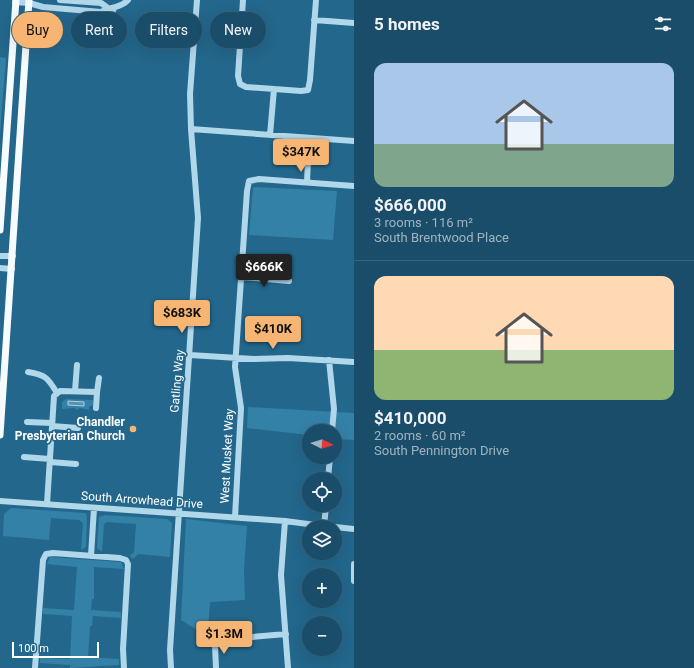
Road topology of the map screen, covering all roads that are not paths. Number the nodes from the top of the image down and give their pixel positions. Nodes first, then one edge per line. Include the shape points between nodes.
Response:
1 (40, 0) edge
2 (60, 0) edge
3 (128, 0) edge
4 (197, 0) edge
5 (244, 0) edge
6 (316, 0) edge
7 (15, 1) edge
8 (29, 1) edge
9 (111, 8) junction
10 (110, 12) edge
11 (314, 20) junction
12 (354, 23) edge
13 (274, 89) junction
14 (191, 129) junction
15 (270, 135) junction
16 (309, 138) junction
17 (354, 141) edge
18 (307, 182) junction
19 (354, 186) edge
20 (0, 230) edge
21 (0, 256) edge
22 (13, 256) junction
23 (0, 268) edge
24 (12, 269) junction
25 (241, 277) junction
26 (289, 282) dead end
27 (190, 355) junction
28 (235, 357) junction
29 (329, 360) junction
30 (354, 362) edge
31 (77, 365) dead end
32 (28, 372) dead end
33 (99, 378) dead end
34 (75, 391) junction
35 (97, 392) junction
36 (57, 393) junction
37 (96, 408) dead end
38 (26, 422) dead end
39 (52, 424) junction
40 (333, 424) edge
41 (78, 428) dead end
42 (0, 435) edge
43 (24, 457) dead end
44 (50, 460) junction
45 (76, 464) dead end
46 (0, 501) edge
47 (47, 504) junction
48 (94, 508) junction
49 (178, 514) junction
50 (235, 517) junction
51 (285, 521) junction
52 (302, 524) edge
53 (342, 528) edge
54 (354, 529) edge
55 (91, 556) junction
56 (354, 564) edge
57 (354, 581) edge
58 (286, 634) junction
59 (35, 668) edge
60 (124, 668) edge
61 (171, 668) edge
62 (216, 668) edge
63 (288, 668) edge

1 - 8 street
2 - 9 street via 101,3
3 - 9 street
4 - 14 street, Gatling Way via 190,94
5 - 13 street via 238,76 240,84 246,87
6 - 11 street
7 - 8 street
7 - 20 main road
8 - 9 street via 43,6 101,12
8 - 22 main road
9 - 10 street
11 - 12 street
11 - 13 street via 308,90
13 - 15 street
14 - 15 street
14 - 27 street, Gatling Way via 198,218
15 - 16 street
16 - 17 street
16 - 18 street
18 - 19 street
18 - 25 street, West Musket Way via 259,179 249,181
21 - 22 street
22 - 24 main road
23 - 24 street
24 - 42 main road
25 - 26 street
25 - 28 street, West Musket Way
27 - 28 street
27 - 49 street, Gatling Way
28 - 29 street
28 - 50 street, West Musket Way via 241,408
29 - 30 street
29 - 40 street via 334,409
31 - 34 street
32 - 36 street via 43,375
33 - 35 street
34 - 35 street
34 - 36 street
35 - 37 street
36 - 39 street via 54,396
38 - 39 street
39 - 41 street
39 - 44 street
43 - 44 street
44 - 45 street
44 - 47 street
46 - 47 street, South Arrowhead Drive
47 - 48 street, South Arrowhead Drive
48 - 49 street, South Arrowhead Drive
48 - 55 street
49 - 50 street, South Arrowhead Drive
49 - 61 street, Gatling Way
50 - 51 street, South Arrowhead Drive
51 - 52 street, South Arrowhead Drive
51 - 58 street via 281,575
53 - 54 street
55 - 59 street via 46,554 43,560
55 - 60 street via 120,558 128,564
56 - 57 street
58 - 62 street via 218,640 215,646
58 - 63 street

